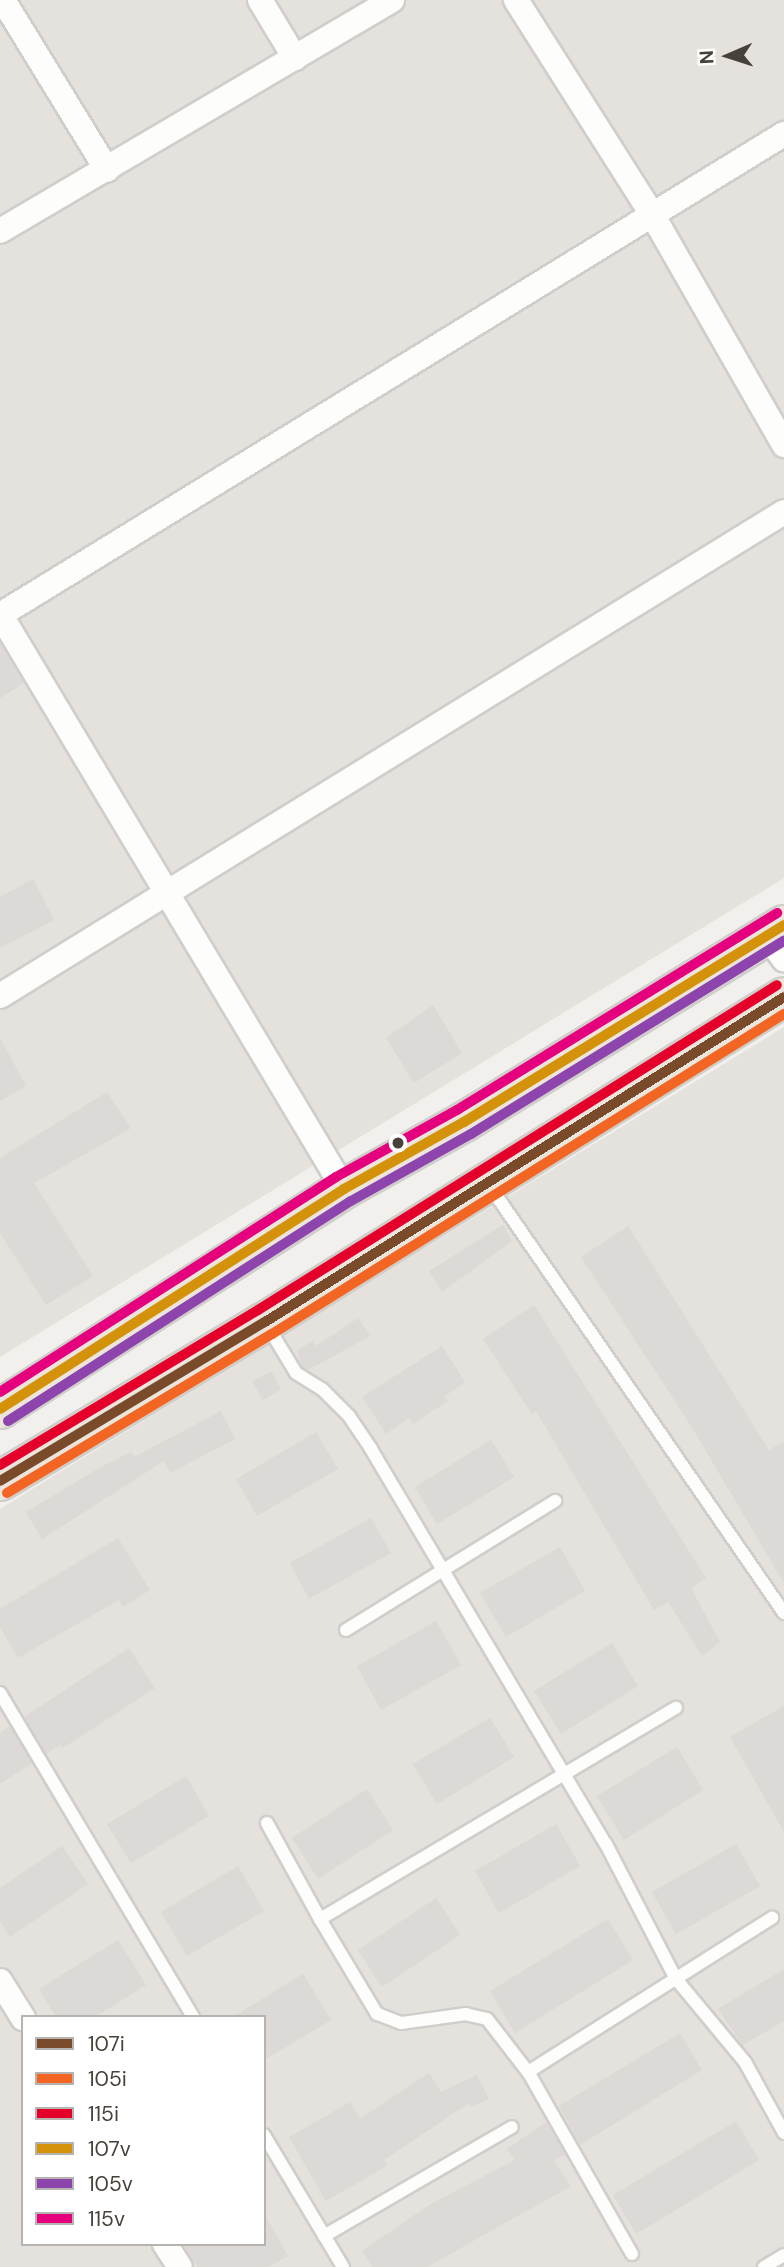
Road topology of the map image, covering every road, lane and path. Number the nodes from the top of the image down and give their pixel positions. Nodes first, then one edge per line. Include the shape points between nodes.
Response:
1 (3, 0) edge
2 (260, 0) edge
3 (392, 0) edge
4 (516, 0) edge
5 (295, 58) junction
6 (784, 134) edge
7 (107, 170) junction
8 (653, 216) junction
9 (0, 231) edge
10 (784, 445) edge
11 (784, 512) edge
12 (0, 615) edge
13 (168, 892) junction
14 (778, 940) edge
15 (0, 996) edge
16 (784, 997) edge
17 (487, 1182) junction
18 (344, 1189) junction
19 (265, 1322) junction
20 (0, 1409) edge
21 (0, 1481) edge
22 (555, 1502) dead end
23 (439, 1569) junction
24 (784, 1613) edge
25 (346, 1630) dead end
26 (0, 1693) edge
27 (676, 1708) dead end
28 (564, 1773) junction
29 (267, 1823) dead end
30 (772, 1918) dead end
31 (320, 1919) junction
32 (676, 1979) junction
33 (0, 1982) edge
34 (21, 2015) edge
35 (192, 2015) edge
36 (528, 2072) junction
37 (512, 2127) dead end
38 (784, 2133) edge
39 (266, 2139) edge
40 (324, 2236) junction
41 (166, 2246) edge
42 (632, 2254) dead end
43 (784, 2255) edge
44 (180, 2267) edge
45 (343, 2267) edge
46 (764, 2267) edge

1 - 7 street
2 - 5 street
3 - 5 street
4 - 8 street
5 - 7 street
6 - 8 street
7 - 9 street
8 - 10 street
8 - 12 street
11 - 13 street
12 - 13 street
13 - 15 street
13 - 18 street
14 - 18 highway
16 - 17 highway
17 - 19 highway
17 - 24 lane
18 - 20 highway
19 - 21 highway
19 - 23 lane via 296,1373 349,1416
22 - 23 lane
23 - 25 lane
23 - 28 lane
26 - 35 lane
27 - 28 lane
28 - 31 lane
28 - 32 lane
29 - 31 lane
30 - 32 lane
31 - 36 lane via 377,2014 401,2023 457,2014 487,2019
32 - 36 lane
32 - 38 lane via 745,2062
33 - 34 street
36 - 42 lane
37 - 40 lane
39 - 40 lane
40 - 45 lane
41 - 44 street
43 - 46 lane

